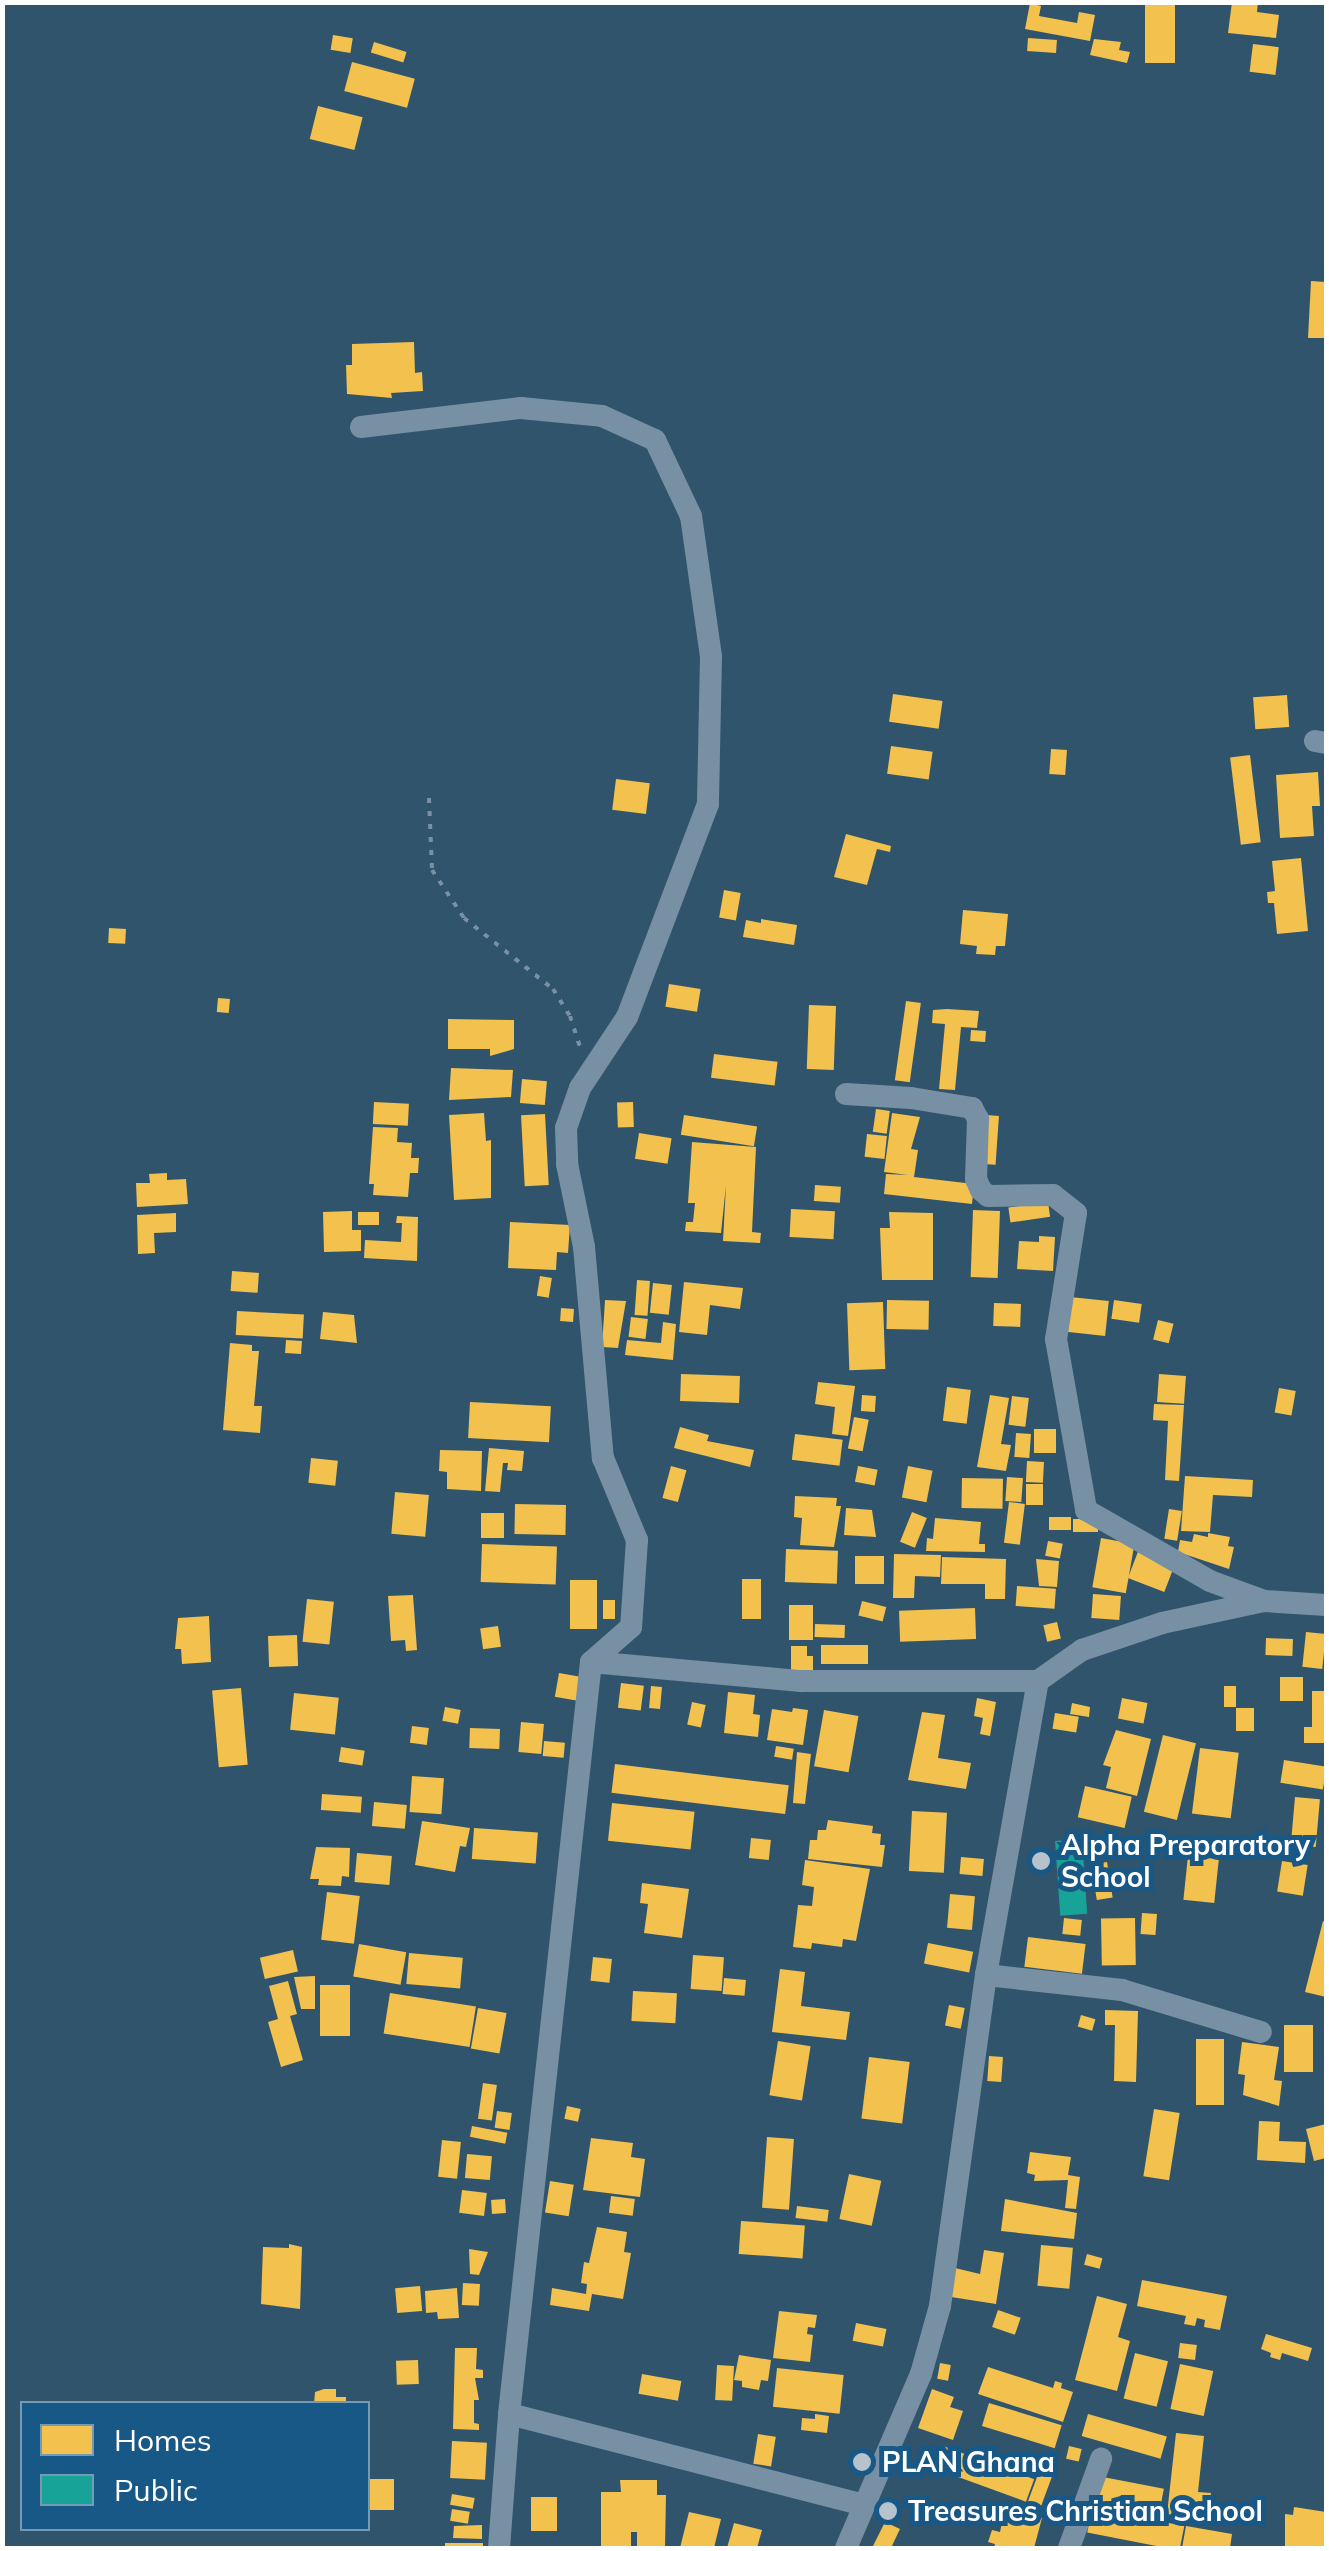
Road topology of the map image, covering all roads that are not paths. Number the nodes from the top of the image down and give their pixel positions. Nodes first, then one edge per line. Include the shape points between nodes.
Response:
1 (361, 427) dead end
2 (846, 1094) dead end
3 (1264, 1601) junction
4 (1326, 1605) edge
5 (591, 1662) junction
6 (1038, 1681) junction
7 (986, 1976) junction
8 (1262, 2032) dead end
9 (509, 2414) junction
10 (1101, 2459) dead end
11 (864, 2505) junction
12 (499, 2548) edge
13 (846, 2548) edge
14 (1069, 2548) edge

1 - 5 street via 521,408 602,416 655,440 690,516 711,657 708,804 627,1017 593,1064 566,1128 603,1458 638,1540 631,1627
2 - 3 street via 972,1108 981,1190 988,1196 1052,1195 1076,1213 1056,1339 1086,1510 1210,1581
3 - 4 street
3 - 6 street via 1162,1623 1082,1650
5 - 6 street via 801,1681
5 - 9 street
6 - 7 street
7 - 8 street via 1122,1990
7 - 11 street via 940,2306 921,2374
9 - 11 street
9 - 12 street
10 - 14 street
11 - 13 street

